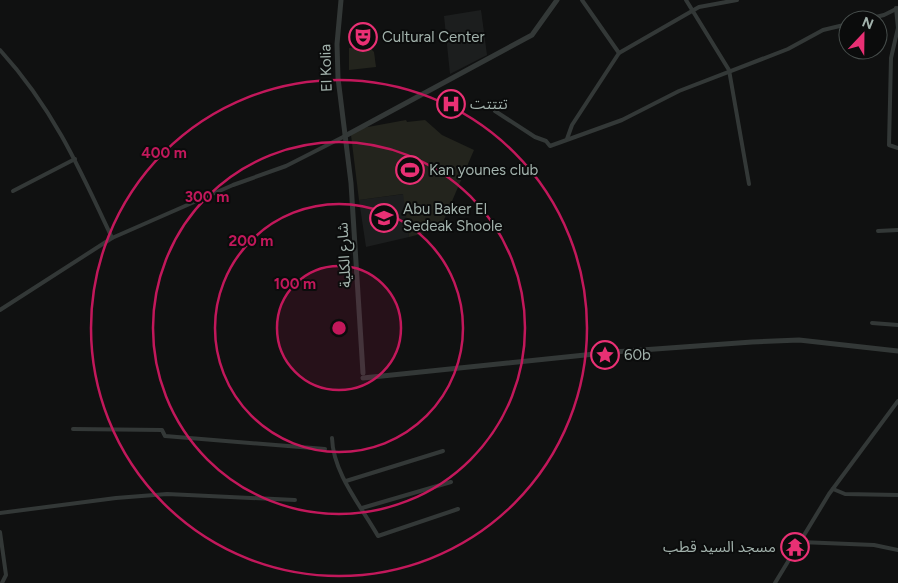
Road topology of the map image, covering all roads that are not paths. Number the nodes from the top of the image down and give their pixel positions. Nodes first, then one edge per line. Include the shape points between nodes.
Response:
1 (341, 0) edge
2 (557, 0) edge
3 (582, 0) edge
4 (686, 0) edge
5 (737, 0) edge
6 (897, 8) edge
7 (692, 11) junction
8 (838, 26) edge
9 (0, 50) edge
10 (618, 53) junction
11 (729, 70) junction
12 (495, 111) dead end
13 (345, 136) junction
14 (567, 139) junction
15 (898, 148) edge
16 (75, 159) junction
17 (749, 184) dead end
18 (13, 191) dead end
19 (898, 230) edge
20 (878, 231) dead end
21 (112, 238) junction
22 (0, 310) edge
23 (872, 323) dead end
24 (898, 325) edge
25 (898, 351) edge
26 (898, 401) edge
27 (73, 429) dead end
28 (332, 438) dead end
29 (325, 449) dead end
30 (443, 452) dead end
31 (346, 481) junction
32 (451, 482) dead end
33 (833, 489) junction
34 (898, 495) edge
35 (295, 500) dead end
36 (362, 508) junction
37 (458, 509) dead end
38 (0, 513) edge
39 (0, 532) edge
40 (800, 542) junction
41 (898, 550) edge
42 (2, 583) edge
43 (774, 583) edge

1 - 13 street, El Kolia via 337,44
2 - 13 street via 532,35
3 - 10 street
4 - 7 street
5 - 7 street via 709,4
6 - 15 street via 898,28 891,58 889,145
7 - 10 street
7 - 11 street
8 - 11 street via 823,30 756,62
9 - 16 street via 44,105
10 - 14 street via 572,125
11 - 14 street via 622,120
11 - 17 street
12 - 14 street via 550,146
13 - 21 street via 286,166 233,185
13 - 25 street, شارع الكلية via 354,221 363,376 752,342 799,340
16 - 18 street
16 - 21 street
19 - 20 street
21 - 22 street
23 - 24 street
26 - 33 street
27 - 29 street via 162,430 165,436
28 - 31 street via 332,454
30 - 31 street
31 - 36 street
32 - 36 street
33 - 34 street via 845,494
33 - 40 street
35 - 38 street via 167,494
36 - 37 street via 378,536
39 - 42 street via 6,575
40 - 41 street via 874,545
40 - 43 street

